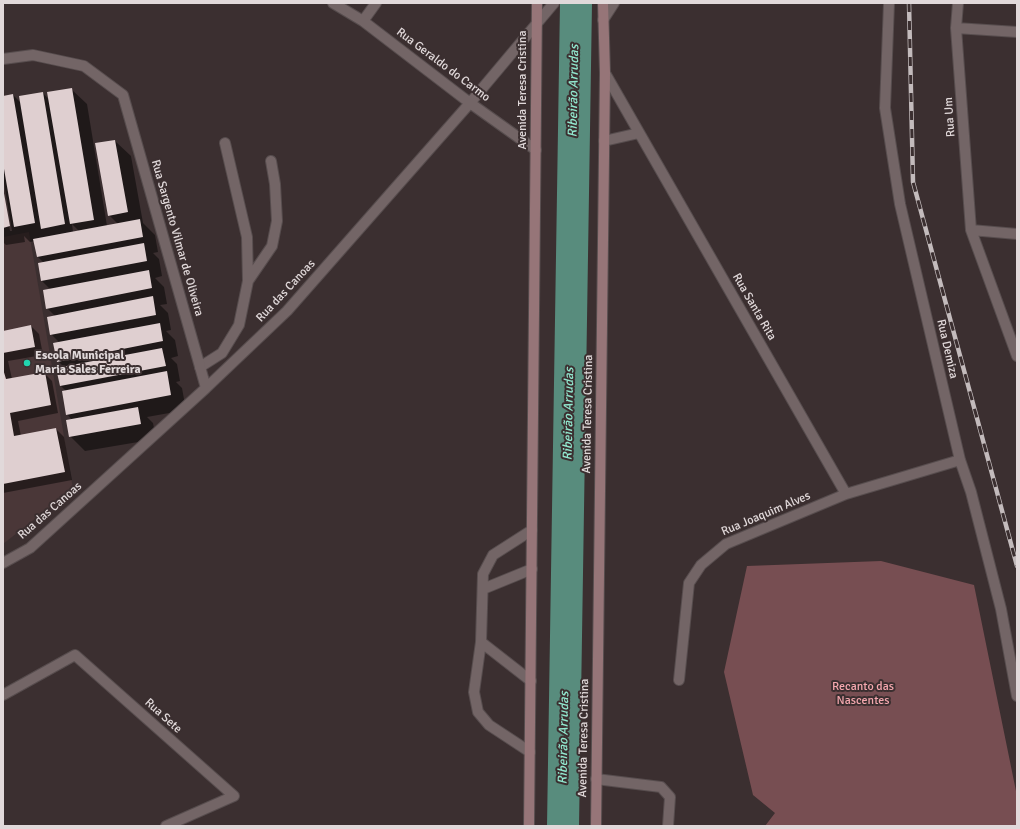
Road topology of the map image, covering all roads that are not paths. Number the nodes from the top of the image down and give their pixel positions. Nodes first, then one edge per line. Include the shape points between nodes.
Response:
1 (333, 3) edge
2 (376, 3) edge
3 (537, 3) edge
4 (554, 3) edge
5 (603, 3) edge
6 (614, 3) edge
7 (889, 3) edge
8 (958, 3) edge
9 (602, 20) junction
10 (363, 21) junction
11 (536, 23) junction
12 (956, 28) junction
13 (1017, 32) edge
14 (3, 59) edge
15 (605, 73) junction
16 (470, 103) junction
17 (639, 133) junction
18 (604, 141) junction
19 (225, 143) dead end
20 (536, 150) junction
21 (271, 161) dead end
22 (971, 230) junction
23 (1017, 234) edge
24 (248, 281) junction
25 (1017, 356) edge
26 (200, 367) junction
27 (206, 388) junction
28 (960, 460) junction
29 (846, 494) junction
30 (532, 530) junction
31 (3, 563) edge
32 (532, 569) junction
33 (483, 589) junction
34 (480, 642) junction
35 (532, 680) junction
36 (678, 680) dead end
37 (3, 695) edge
38 (1017, 696) edge
39 (530, 752) junction
40 (596, 779) junction
41 (166, 826) edge
42 (529, 826) edge
43 (596, 826) edge
44 (668, 826) edge

1 - 10 street, Rua Geraldo do Carmo
2 - 10 street
3 - 11 main road, Avenida Teresa Cristina
4 - 11 street, Rua das Canoas
5 - 9 main road, Avenida Teresa Cristina
6 - 9 street
7 - 28 street, Rua Demiza via 885,108 900,204
8 - 12 street, Rua Um
9 - 15 main road, Avenida Teresa Cristina
10 - 16 street, Rua Geraldo do Carmo
11 - 16 street, Rua das Canoas
11 - 20 main road, Avenida Teresa Cristina
12 - 13 street
12 - 22 street, Rua Um
14 - 26 street, Rua Sargento Vilmar de Oliveira via 33,55 84,66 123,95
15 - 17 street, Rua Santa Rita
15 - 18 main road, Avenida Teresa Cristina
16 - 20 street, Rua Geraldo do Carmo
16 - 27 street, Rua das Canoas via 287,311
17 - 18 street
17 - 29 street, Rua Santa Rita
18 - 40 main road, Avenida Teresa Cristina
19 - 24 street via 247,237
20 - 30 main road, Avenida Teresa Cristina
21 - 24 street via 277,221 272,246
22 - 23 street
22 - 25 street, Rua Um
24 - 26 street via 239,325 222,353
26 - 27 street, Rua Sargento Vilmar de Oliveira
27 - 31 street, Rua das Canoas via 30,548
28 - 29 street, Rua Joaquim Alves
28 - 38 street, Rua Demiza via 1001,609
29 - 36 street, Rua Joaquim Alves via 726,544 701,565 690,584
30 - 32 main road, Avenida Teresa Cristina
30 - 33 street via 493,555 483,574
32 - 33 street
32 - 35 main road, Avenida Teresa Cristina
33 - 34 street
34 - 35 street
34 - 39 street via 474,692 478,712 489,725
35 - 39 main road, Avenida Teresa Cristina
37 - 41 street, Rua Sete via 75,655 234,796
39 - 42 main road, Avenida Teresa Cristina
40 - 43 main road, Avenida Teresa Cristina
40 - 44 street via 661,787 670,797

